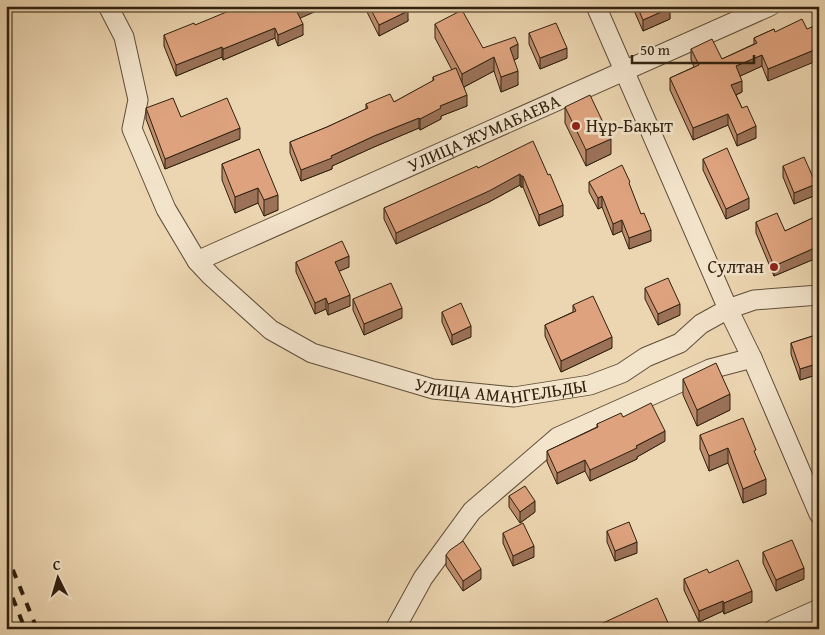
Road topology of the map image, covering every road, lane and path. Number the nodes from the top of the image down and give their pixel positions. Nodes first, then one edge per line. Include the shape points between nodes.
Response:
1 (108, 6) edge
2 (596, 6) edge
3 (770, 6) edge
4 (624, 72) junction
5 (197, 261) junction
6 (819, 295) edge
7 (728, 309) junction
8 (752, 358) junction
9 (819, 514) edge
10 (819, 609) edge
11 (395, 629) edge
12 (774, 629) edge

1 - 5 street, УЛИЦА АМАНГЕЛЬДЫ via 124,37 138,100 132,129 166,209
2 - 4 street
3 - 4 street, УЛИЦА ЖУМАБАЕВА
4 - 5 street, УЛИЦА ЖУМАБАЕВА
4 - 7 street
5 - 7 street, УЛИЦА АМАНГЕЛЬДЫ via 271,330 312,353 433,389 514,397 590,385 622,373 646,357 680,343 701,324
6 - 7 street, УЛИЦА АМАНГЕЛЬДЫ via 754,300
7 - 8 street
8 - 9 street
8 - 11 street via 710,370 558,437 472,511 423,578
10 - 12 street

